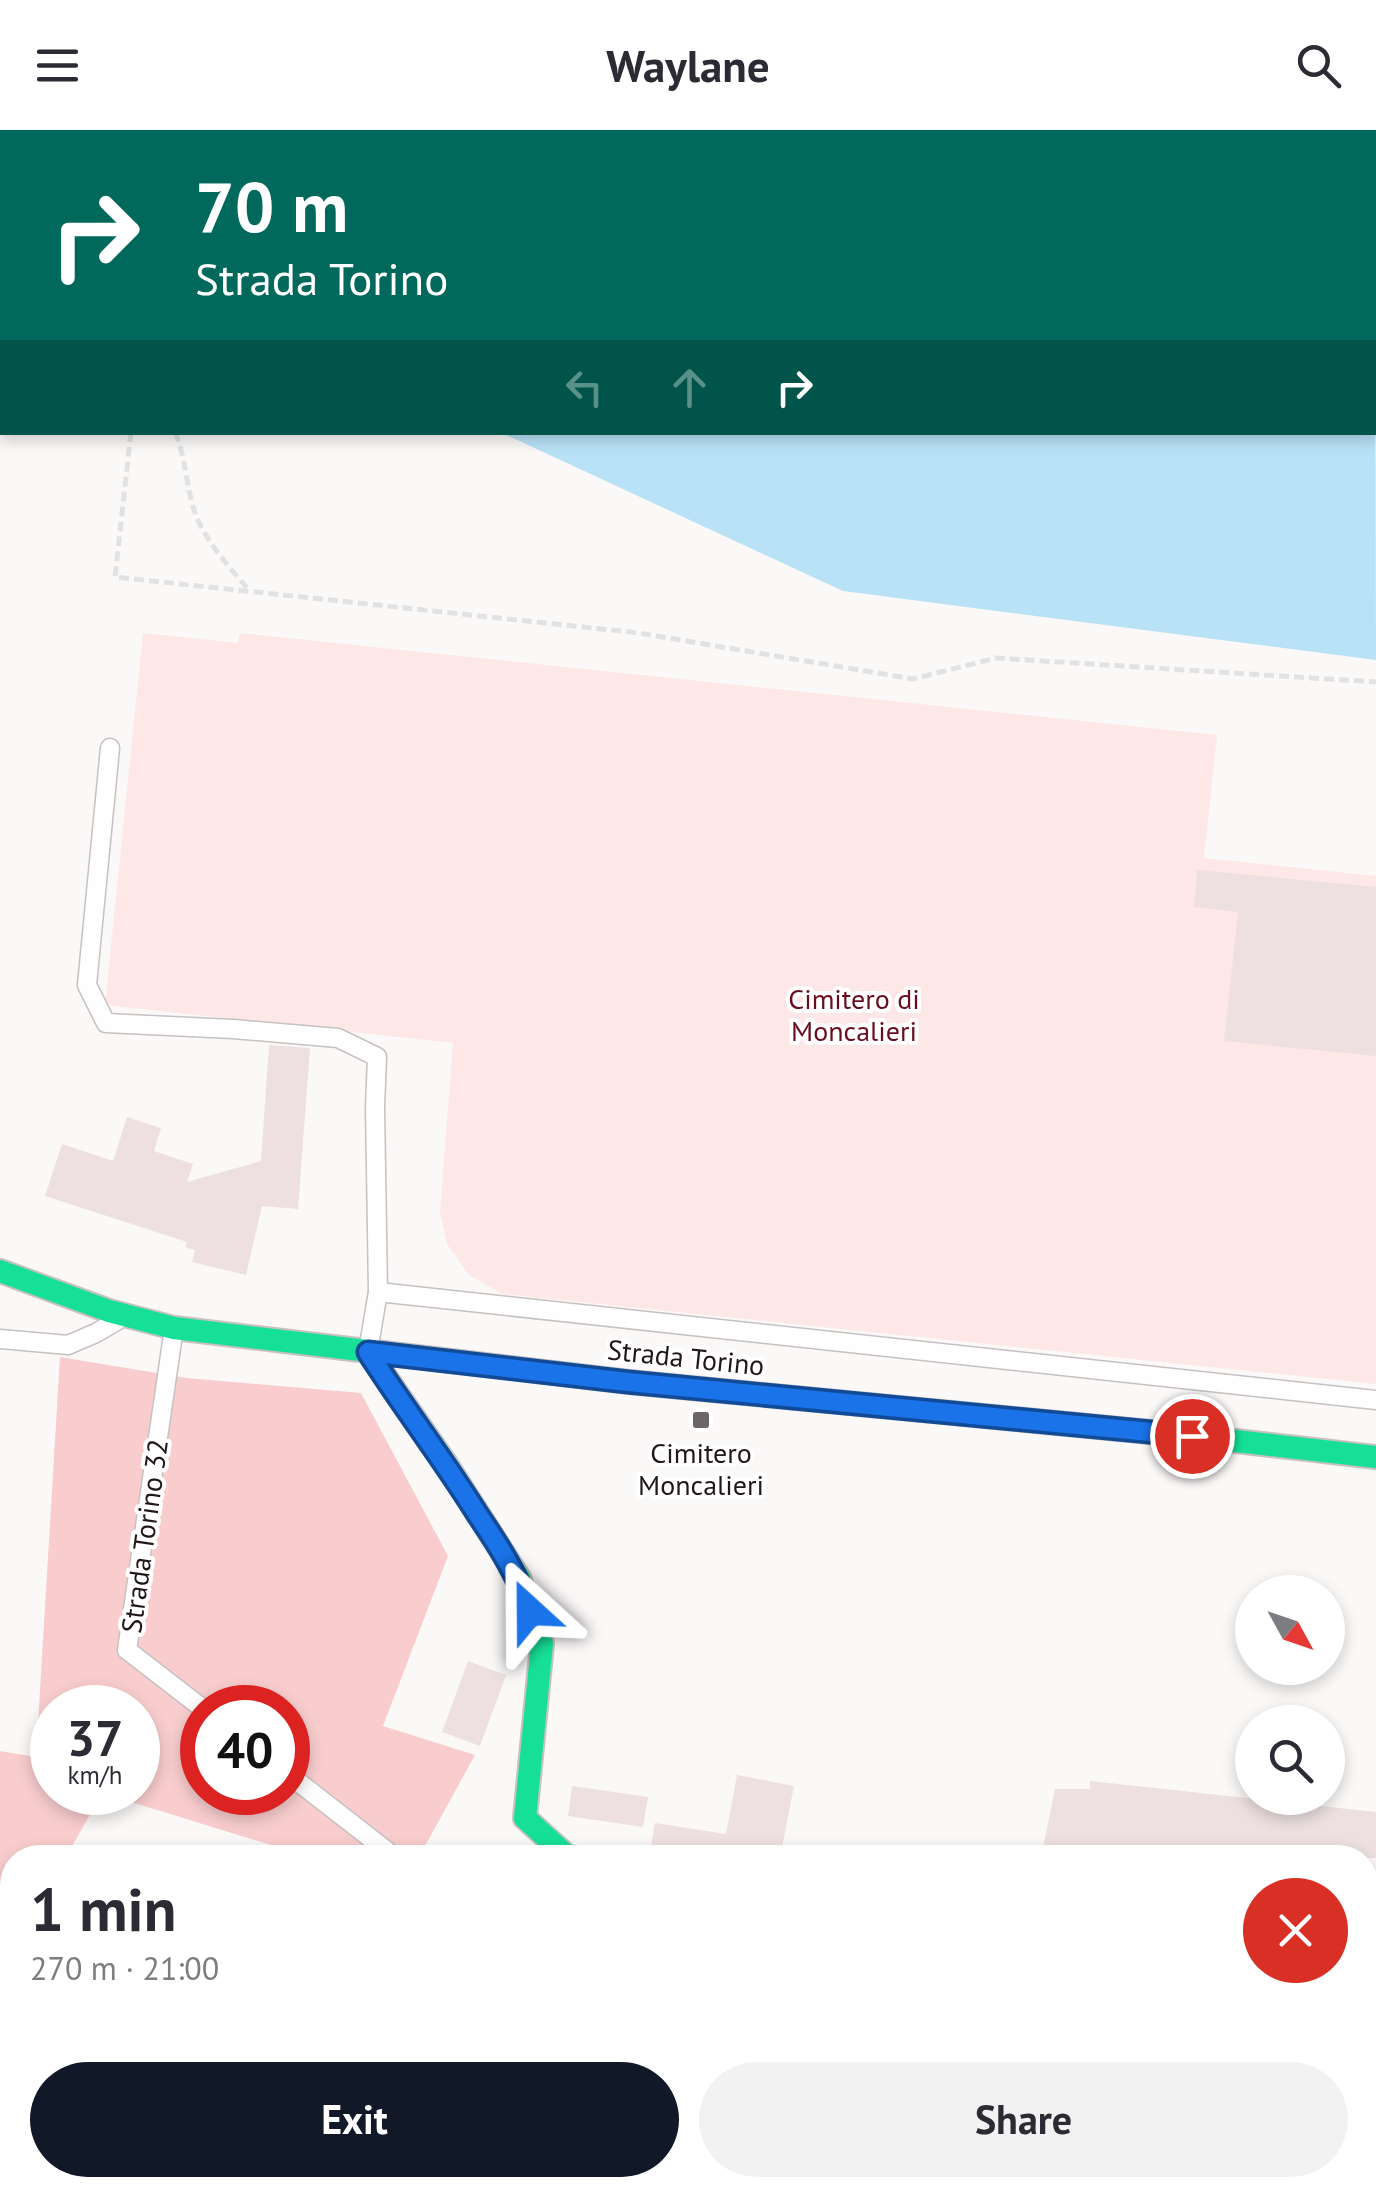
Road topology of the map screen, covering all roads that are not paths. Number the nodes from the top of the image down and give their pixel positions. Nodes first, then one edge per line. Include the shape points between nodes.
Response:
1 (110, 748) dead end
2 (0, 1271) edge
3 (378, 1292) junction
4 (126, 1315) junction
5 (174, 1328) junction
6 (0, 1339) edge
7 (368, 1352) junction
8 (1376, 1400) edge
9 (1376, 1457) edge
10 (180, 1691) edge
11 (310, 1791) edge
12 (379, 1845) edge
13 (555, 1845) edge

1 - 3 lane via 86,985 106,1022 338,1038 376,1057
2 - 4 main road, Strada Torino
3 - 7 lane
3 - 8 lane
4 - 5 main road, Strada Torino
4 - 6 lane via 68,1345
5 - 7 main road, Strada Torino
5 - 10 lane, Strada Torino 32 via 127,1650
7 - 9 main road, Strada Torino
7 - 13 main road via 518,1578 542,1644 526,1818
11 - 12 lane

